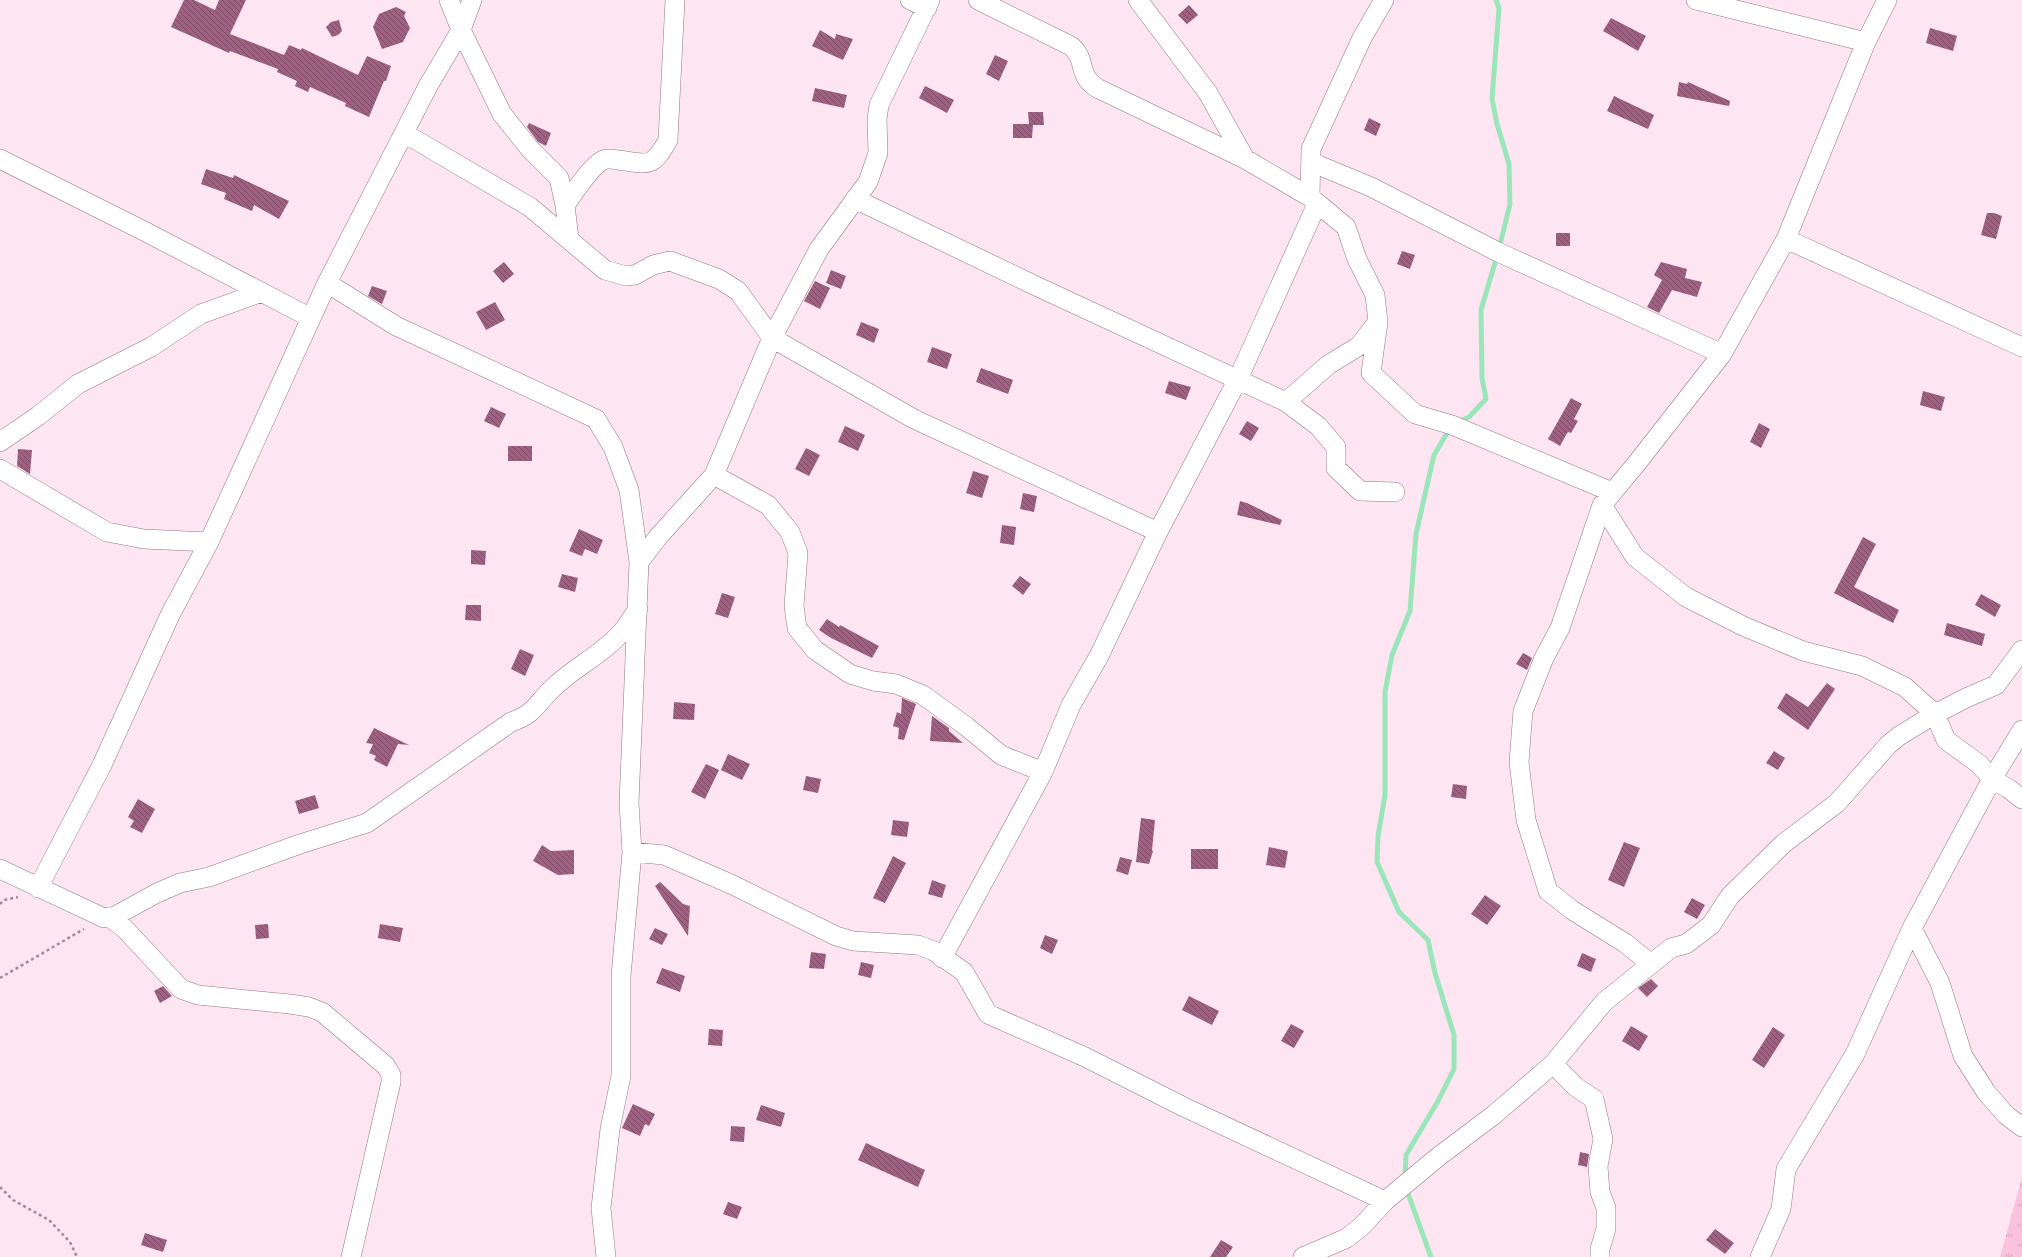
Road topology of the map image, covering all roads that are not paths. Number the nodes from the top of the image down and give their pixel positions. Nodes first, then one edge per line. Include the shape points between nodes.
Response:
1 (449, 0) edge
2 (472, 0) edge
3 (675, 0) edge
4 (978, 0) edge
5 (1138, 0) edge
6 (1696, 0) edge
7 (1887, 0) edge
8 (1378, 2) edge
9 (922, 3) edge
10 (460, 30) junction
11 (1866, 42) junction
12 (404, 133) junction
13 (0, 159) edge
14 (1246, 159) junction
15 (1311, 162) junction
16 (855, 198) junction
17 (1314, 200) junction
18 (565, 205) junction
19 (569, 239) junction
20 (1786, 239) junction
21 (327, 283) junction
22 (262, 292) junction
23 (311, 318) junction
24 (1378, 322) junction
25 (772, 338) junction
26 (2022, 347) edge
27 (1722, 354) junction
28 (1238, 379) junction
29 (1286, 402) junction
30 (0, 442) edge
31 (0, 469) edge
32 (714, 475) junction
33 (1396, 492) dead end
34 (1607, 498) junction
35 (1158, 532) junction
36 (209, 542) junction
37 (639, 562) junction
38 (638, 609) junction
39 (2022, 650) edge
40 (1935, 714) junction
41 (2022, 730) edge
42 (1043, 772) junction
43 (1992, 779) junction
44 (2022, 799) edge
45 (632, 852) junction
46 (0, 869) edge
47 (38, 888) junction
48 (106, 918) junction
49 (1912, 928) junction
50 (942, 958) junction
51 (1650, 964) junction
52 (1554, 1064) junction
53 (2022, 1127) edge
54 (1385, 1201) junction
55 (351, 1257) edge
56 (606, 1257) edge
57 (1303, 1257) edge
58 (1600, 1257) edge
59 (1760, 1257) edge

1 - 10 street
2 - 10 street
3 - 18 street via 668,140 661,154 654,161 645,163 612,159 601,161
4 - 14 street via 1071,46 1080,56 1088,82 1098,88
5 - 14 street via 1208,93
6 - 11 street
7 - 11 street
8 - 15 street via 1311,149
9 - 16 street via 879,105 878,153 868,182
10 - 12 street
10 - 18 street via 502,114 530,149 559,178
11 - 20 street
12 - 19 street via 530,207
12 - 21 street
13 - 22 street
14 - 17 street
15 - 17 street
15 - 27 street via 1371,187 1498,252
16 - 25 street via 819,249
16 - 28 street via 1036,286
17 - 24 street via 1346,227 1357,259 1375,295
17 - 28 street
18 - 19 street
19 - 25 street via 605,270 613,273 635,275 653,265 670,261 719,279 738,291
20 - 26 street
20 - 27 street
21 - 23 street
21 - 37 street via 396,326 596,419 613,447 629,490
22 - 23 street
22 - 30 street via 201,314 151,347 78,384
23 - 36 street
24 - 29 street via 1359,346 1328,365
24 - 34 street via 1371,373 1415,414 1452,425
25 - 32 street
25 - 35 street via 914,418
27 - 34 street
28 - 29 street
28 - 35 street
29 - 33 street via 1318,426 1336,447 1336,468 1360,491
31 - 36 street via 107,532 144,539
32 - 37 street
32 - 42 street via 768,505 790,532 798,553 794,606 797,628 815,650 850,674 896,684 923,695 1001,755
34 - 40 street via 1635,557 1686,597 1743,626 1803,650 1862,666 1905,687
34 - 51 street via 1560,628 1544,658 1523,711 1519,762 1526,820 1548,890 1572,910 1625,943
35 - 42 street via 1099,656 1071,705
36 - 47 street via 170,615 102,765
37 - 38 street
38 - 45 street via 629,803
38 - 48 street via 620,634 553,688 524,718 511,722 367,823 210,877 180,883
39 - 40 street via 1996,685
40 - 43 street via 1946,740 1979,764
40 - 51 street via 1888,745 1837,803 1783,844 1730,896 1711,925 1686,944 1671,948
41 - 43 street
42 - 50 street
43 - 44 street
43 - 49 street
45 - 50 street via 664,855 733,885 836,936 853,941 918,945 934,951
45 - 56 street via 621,976 621,1076 610,1129 601,1208
46 - 47 street
47 - 48 street
48 - 55 street via 124,928 181,989 198,995 290,1004 316,1010 335,1021 386,1066 391,1075 391,1082
49 - 53 street via 1940,983 1963,1056 1986,1092 2006,1115
49 - 59 street via 1855,1054 1786,1169 1781,1209
50 - 54 street via 964,972 988,1014 1085,1057 1184,1107
51 - 52 street via 1604,1002
52 - 54 street
52 - 58 street via 1576,1087 1594,1099 1603,1139 1598,1166 1600,1192 1606,1208 1606,1229
54 - 57 street via 1362,1226 1346,1238

